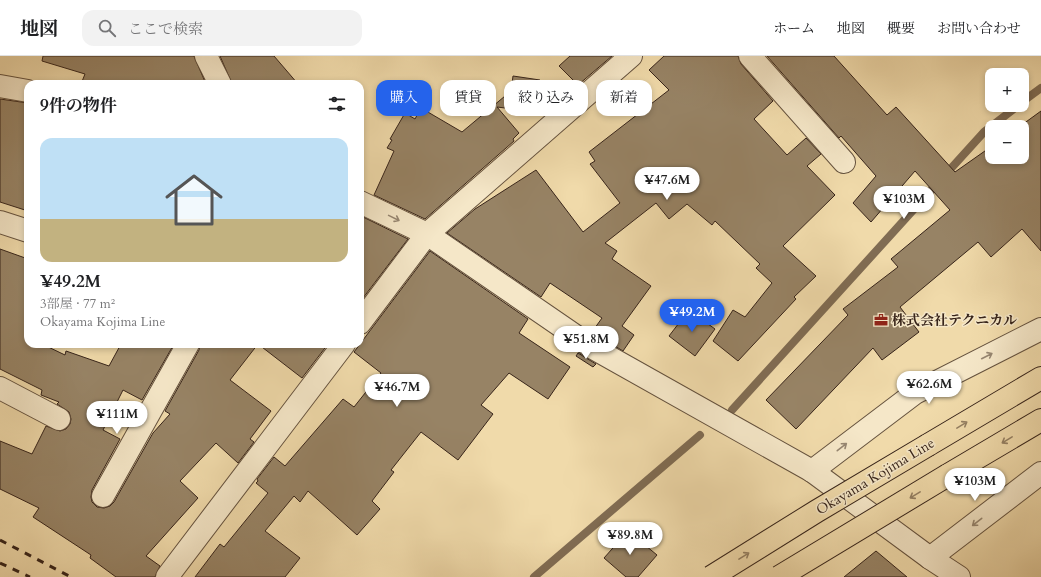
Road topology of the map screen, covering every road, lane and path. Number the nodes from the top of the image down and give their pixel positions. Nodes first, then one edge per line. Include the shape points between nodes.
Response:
1 (206, 56) edge
2 (631, 56) edge
3 (750, 56) edge
4 (218, 80) edge
5 (0, 86) edge
6 (24, 90) edge
7 (844, 162) dead end
8 (364, 204) edge
9 (0, 222) edge
10 (24, 230) edge
11 (427, 234) junction
12 (364, 318) edge
13 (1041, 328) edge
14 (186, 348) edge
15 (341, 348) edge
16 (1041, 378) edge
17 (0, 388) edge
18 (59, 419) dead end
19 (1041, 420) edge
20 (812, 471) junction
21 (1041, 473) edge
22 (103, 496) dead end
23 (930, 558) junction
24 (167, 577) edge
25 (711, 577) edge
26 (779, 577) edge
27 (959, 577) edge

1 - 4 street
2 - 11 street
3 - 7 street
5 - 6 street
8 -> 11 street
9 - 10 street
11 - 12 street
11 - 20 street via 593,348
20 -> 13 street via 915,393
14 - 22 street
15 - 24 street
25 -> 16 main road, Okayama Kojima Line, bridge
17 - 18 street
19 -> 26 main road, bridge
20 - 23 street
21 -> 23 street
23 - 27 street

